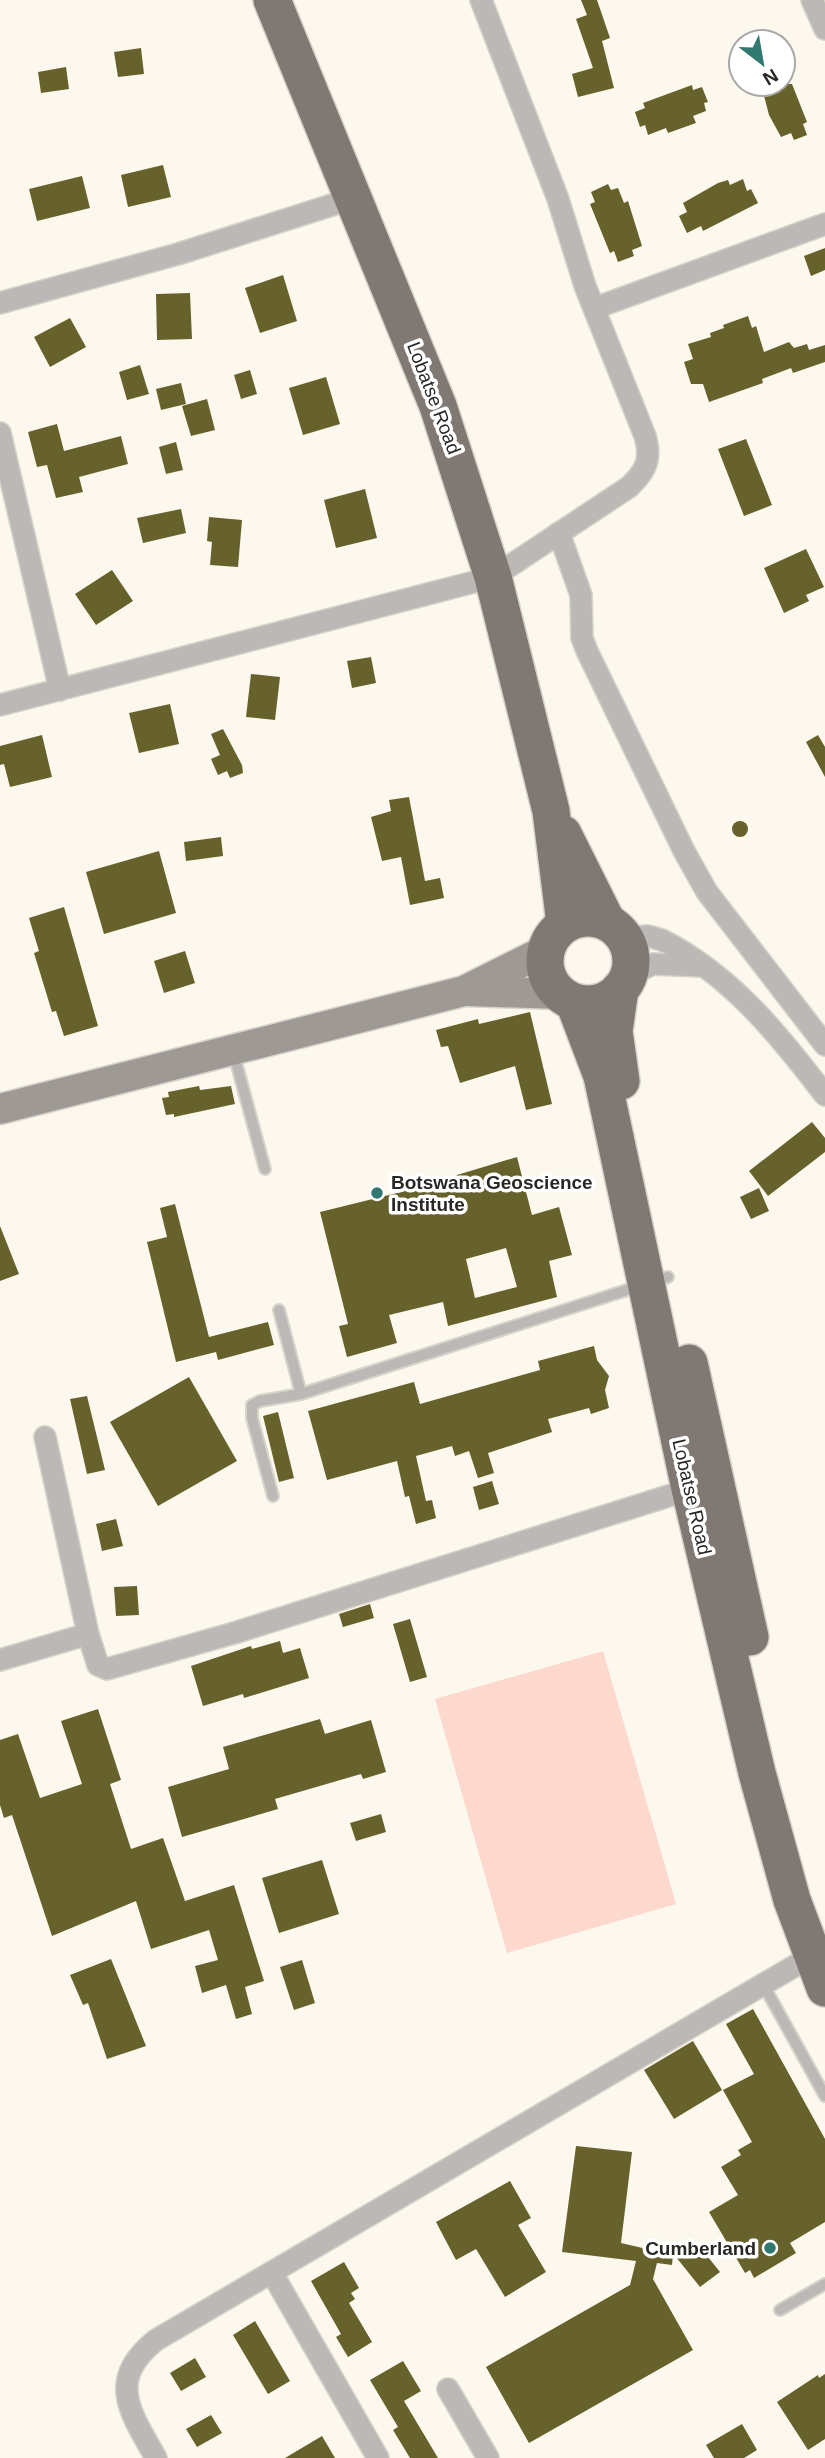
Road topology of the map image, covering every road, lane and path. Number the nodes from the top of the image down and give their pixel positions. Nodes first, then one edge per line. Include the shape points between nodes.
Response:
1 (272, 0) edge
2 (481, 0) edge
3 (813, 0) edge
4 (825, 29) edge
5 (354, 198) junction
6 (825, 224) edge
7 (0, 303) edge
8 (595, 308) junction
9 (0, 433) edge
10 (559, 533) junction
11 (493, 576) junction
12 (60, 690) junction
13 (0, 705) edge
14 (551, 811) junction
15 (616, 930) junction
16 (555, 937) junction
17 (701, 966) junction
18 (624, 982) junction
19 (464, 991) junction
20 (567, 998) junction
21 (825, 1045) edge
22 (233, 1051) junction
23 (825, 1095) edge
24 (0, 1108) edge
25 (265, 1169) dead end
26 (658, 1279) junction
27 (279, 1310) dead end
28 (301, 1394) junction
29 (45, 1437) dead end
30 (703, 1485) junction
31 (273, 1496) dead end
32 (88, 1634) junction
33 (0, 1660) edge
34 (825, 1916) edge
35 (820, 1964) edge
36 (763, 1984) junction
37 (825, 2096) edge
38 (272, 2273) junction
39 (825, 2284) edge
40 (780, 2310) dead end
41 (448, 2389) dead end
42 (156, 2458) edge
43 (378, 2458) edge
44 (488, 2458) edge

1 - 5 highway, Lobatse Road
2 - 8 street
3 - 4 street
5 - 7 street via 178,254
5 - 11 highway, Lobatse Road via 438,406
6 - 8 street
8 - 10 street via 645,436 649,458 629,487
9 - 12 street
10 - 11 street
10 - 21 street via 581,595 582,638 587,651 684,851 707,892
11 - 12 street
11 - 14 highway, Lobatse Road
12 - 13 street
14 - 15 highway, Lobatse Road
14 - 16 highway, Lobatse Road
15 - 16 highway via 579,918
15 - 17 street via 662,940
15 - 18 highway, Lobatse Road via 631,957
16 - 19 main road
16 - 20 highway, Lobatse Road via 547,974
17 - 18 street via 653,964
17 - 23 street via 759,1013
18 - 20 highway via 607,999 590,1004
18 - 26 highway, Lobatse Road via 614,1031
19 - 20 main road
19 - 22 main road
20 - 26 highway, Lobatse Road via 602,1076
22 - 24 main road
22 - 25 lane
26 - 28 lane
26 - 30 highway, Lobatse Road
27 - 28 lane
28 - 31 lane via 260,1401 251,1408
29 - 32 street
30 - 32 street via 113,1668 99,1665
30 - 34 highway, Lobatse Road via 797,1835
30 - 35 highway, Lobatse Road via 775,1844
32 - 33 street
35 - 36 street
36 - 37 lane
36 - 38 street
38 - 42 street via 156,2340 131,2365 126,2395
38 - 43 street
39 - 40 lane
41 - 44 street

